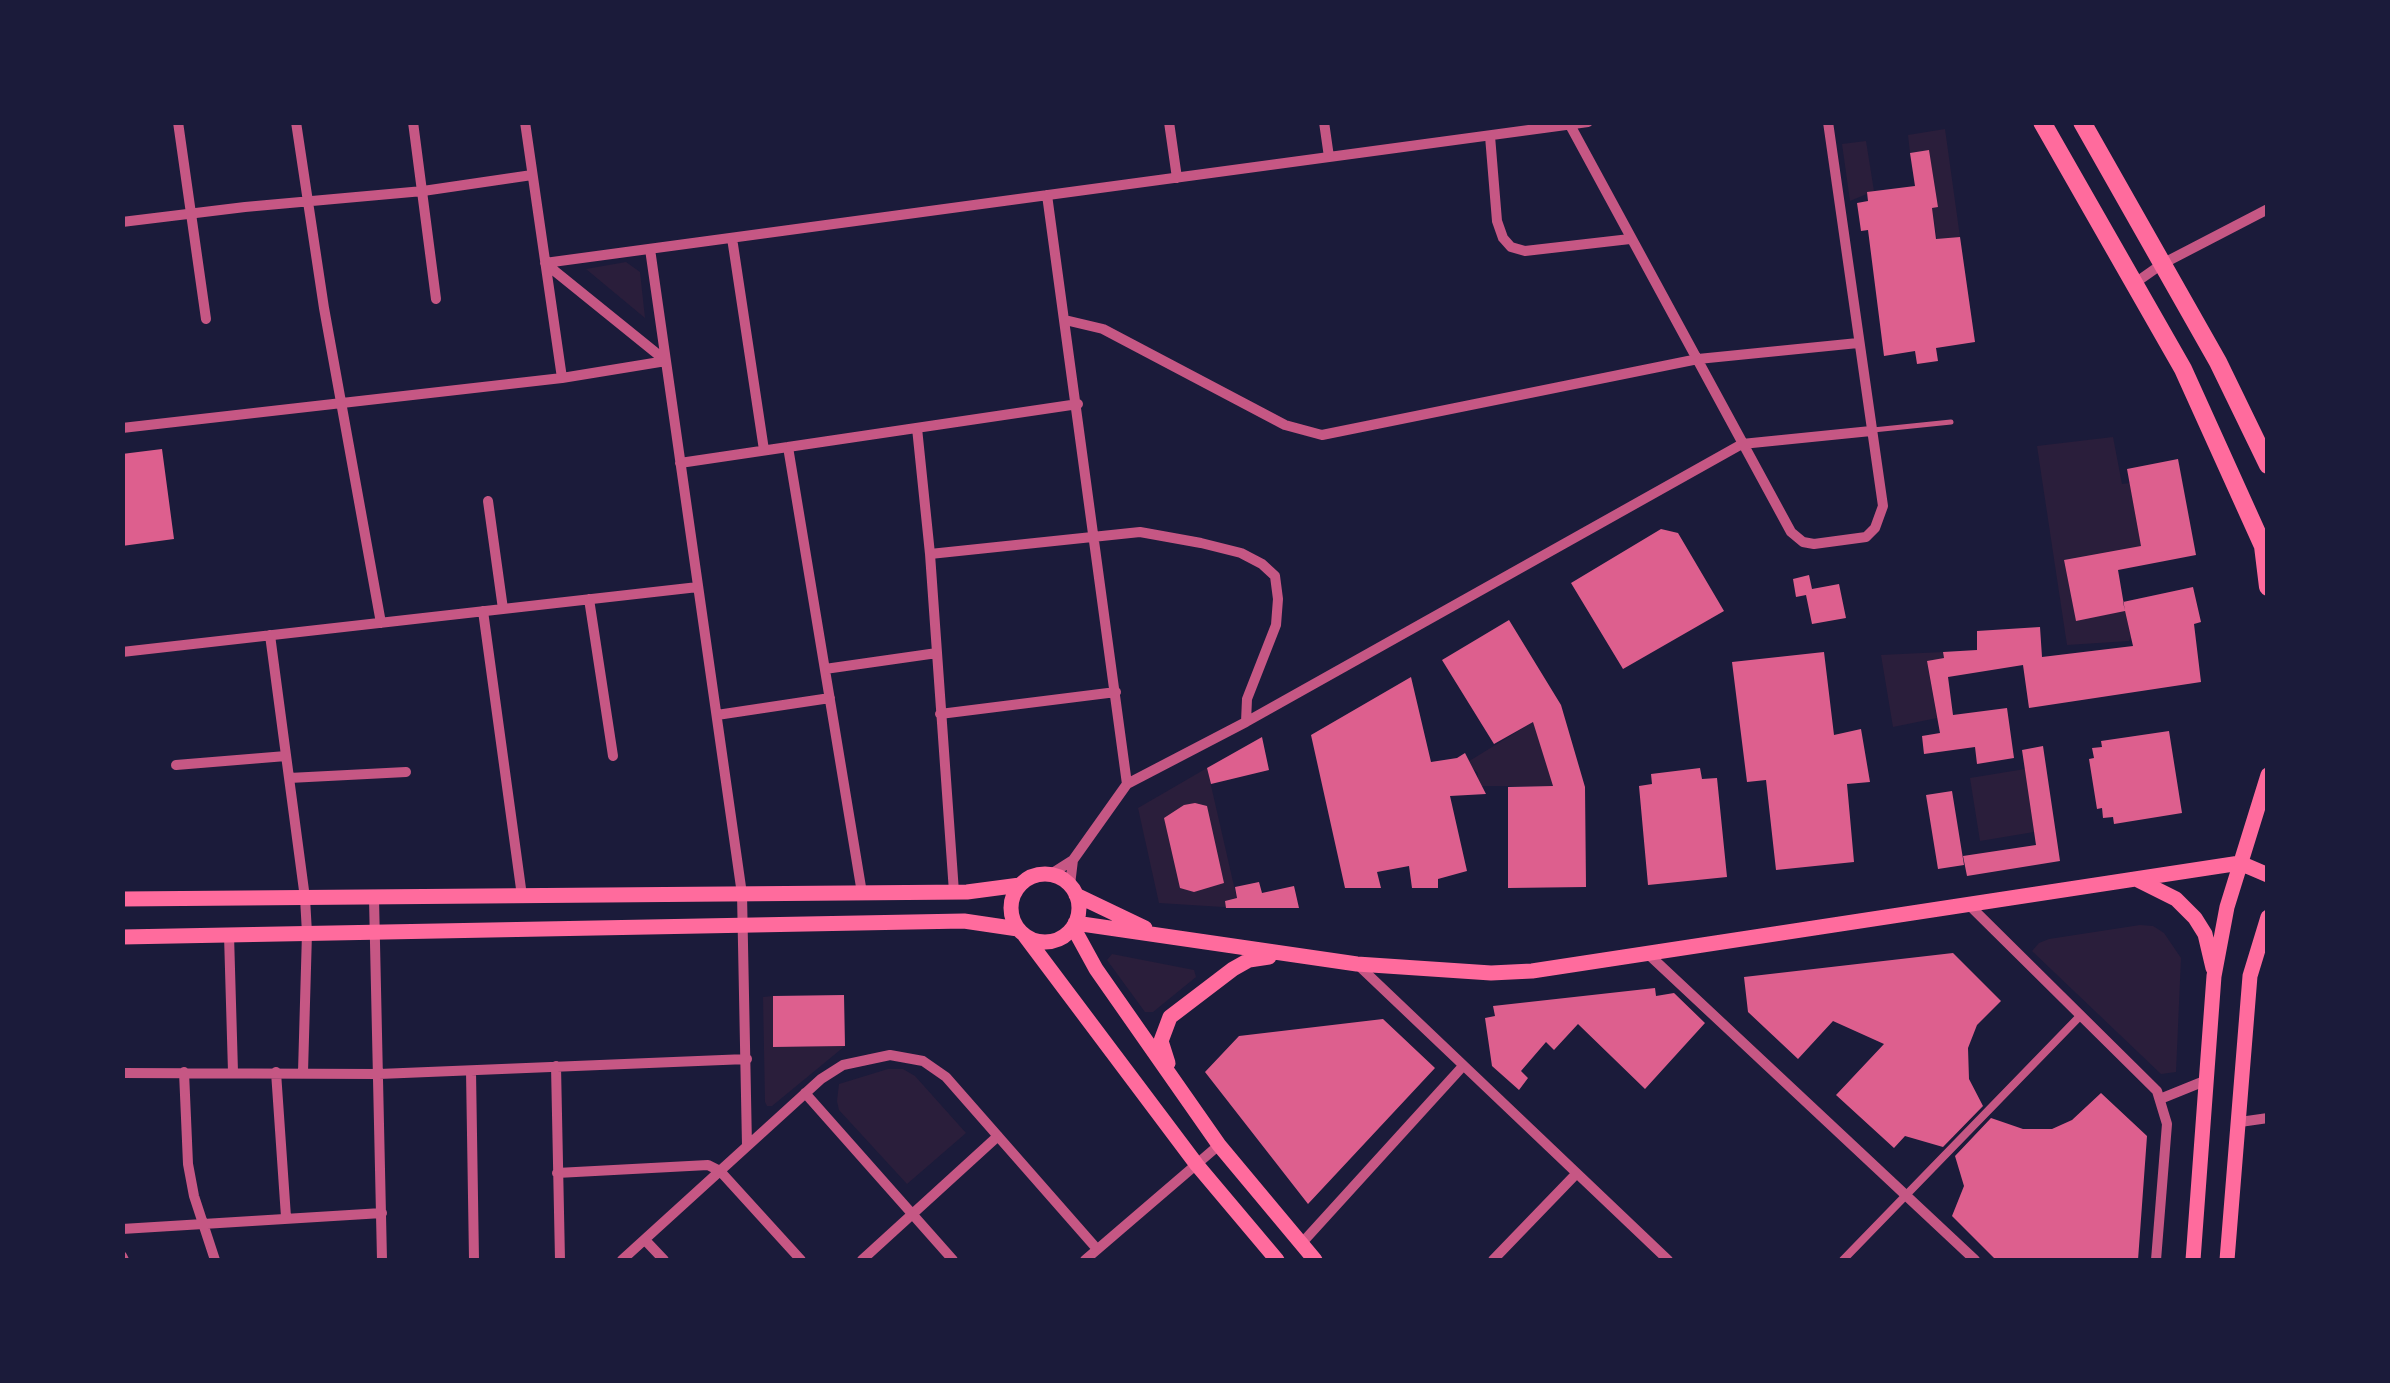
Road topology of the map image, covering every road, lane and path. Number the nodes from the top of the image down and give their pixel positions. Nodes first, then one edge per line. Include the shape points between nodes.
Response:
1 (178, 122) edge
2 (296, 122) edge
3 (413, 122) edge
4 (525, 122) edge
5 (1169, 122) edge
6 (1324, 122) edge
7 (1588, 122) edge
8 (1828, 122) edge
9 (2042, 122) edge
10 (2082, 122) edge
11 (1570, 125) junction
12 (1515, 127) edge
13 (1490, 136) junction
14 (1329, 157) junction
15 (532, 175) junction
16 (1177, 178) junction
17 (422, 191) junction
18 (1047, 195) junction
19 (306, 202) junction
20 (2268, 209) edge
21 (188, 213) junction
22 (122, 222) edge
23 (732, 238) junction
24 (1630, 239) junction
25 (650, 249) junction
26 (545, 263) junction
27 (2162, 264) junction
28 (2135, 283) junction
29 (436, 299) dead end
30 (206, 319) dead end
31 (1066, 320) junction
32 (1858, 344) junction
33 (1698, 359) junction
34 (666, 361) junction
35 (562, 378) junction
36 (341, 402) junction
37 (1078, 404) junction
38 (1951, 422) dead end
39 (122, 428) edge
40 (916, 428) junction
41 (1870, 431) junction
42 (1742, 444) junction
43 (788, 447) junction
44 (764, 450) junction
45 (680, 463) junction
46 (2268, 465) edge
47 (488, 501) dead end
48 (1095, 536) junction
49 (2265, 545) edge
50 (930, 554) junction
51 (698, 586) junction
52 (2268, 587) edge
53 (588, 599) junction
54 (503, 609) junction
55 (483, 611) junction
56 (381, 622) junction
57 (270, 636) junction
58 (122, 652) edge
59 (937, 653) junction
60 (825, 669) junction
61 (1116, 692) junction
62 (830, 698) junction
63 (716, 714) junction
64 (940, 714) junction
65 (1246, 722) junction
66 (286, 756) junction
67 (613, 756) dead end
68 (176, 765) dead end
69 (406, 772) dead end
70 (2268, 774) edge
71 (289, 778) junction
72 (1127, 784) junction
73 (1073, 860) junction
74 (2240, 862) junction
75 (1051, 874) junction
76 (2268, 875) edge
77 (2136, 879) junction
78 (1020, 885) junction
79 (1073, 890) junction
80 (954, 892) junction
81 (862, 893) junction
82 (742, 894) junction
83 (522, 896) junction
84 (305, 898) junction
85 (374, 898) junction
86 (122, 900) edge
87 (1967, 902) junction
88 (2268, 917) edge
89 (1074, 925) junction
90 (745, 926) junction
91 (376, 932) junction
92 (1022, 932) junction
93 (308, 934) junction
94 (1158, 934) junction
95 (229, 935) junction
96 (122, 937) edge
97 (1647, 952) junction
98 (1291, 955) junction
99 (1357, 964) junction
100 (2214, 976) junction
101 (2081, 1015) junction
102 (747, 1060) junction
103 (556, 1066) junction
104 (1463, 1066) junction
105 (471, 1071) junction
106 (184, 1072) junction
107 (233, 1072) junction
108 (276, 1072) junction
109 (303, 1072) junction
110 (122, 1073) edge
111 (379, 1074) junction
112 (2207, 1080) junction
113 (805, 1093) junction
114 (2160, 1099) junction
115 (1189, 1102) junction
116 (2268, 1118) edge
117 (2240, 1122) junction
118 (998, 1136) junction
119 (1219, 1145) junction
120 (747, 1146) junction
121 (1197, 1165) junction
122 (720, 1171) junction
123 (557, 1172) junction
124 (1576, 1174) junction
125 (1905, 1197) junction
126 (382, 1213) junction
127 (912, 1214) junction
128 (286, 1216) junction
129 (203, 1225) junction
130 (122, 1228) edge
131 (645, 1240) junction
132 (1301, 1244) junction
133 (1097, 1249) junction
134 (216, 1260) edge
135 (382, 1260) edge
136 (474, 1260) edge
137 (560, 1260) edge
138 (622, 1260) edge
139 (664, 1260) edge
140 (801, 1260) edge
141 (862, 1260) edge
142 (953, 1260) edge
143 (1085, 1260) edge
144 (1277, 1260) edge
145 (1315, 1260) edge
146 (1493, 1260) edge
147 (1668, 1260) edge
148 (1844, 1260) edge
149 (1974, 1260) edge
150 (2156, 1260) edge
151 (2193, 1260) edge
152 (2227, 1260) edge

1 - 21 street
2 - 19 street
3 - 17 street
4 - 15 street
5 - 16 street
6 - 14 street
7 - 11 street
8 - 32 street
9 - 28 main road
10 - 27 main road
11 - 12 street
11 - 24 street
12 - 13 street
13 - 14 street
13 - 24 street via 1497,221 1511,248
14 - 16 street
15 - 17 street
15 - 26 street
16 - 18 street
17 - 19 street
17 - 29 street
18 - 23 street
18 - 31 street
19 - 21 street
19 - 36 street
20 - 27 street
21 - 22 street
21 - 30 street
23 - 25 street
23 - 44 street
24 - 33 street
25 - 26 street
25 - 34 street
26 - 34 street
26 - 35 street
27 - 28 street
27 - 46 main road
28 - 49 main road
31 - 33 street via 1103,328 1285,425 1322,435
31 - 37 street
32 - 33 street
32 - 41 street
33 - 42 street
34 - 35 street
34 - 45 street
35 - 36 street
36 - 39 street
36 - 56 street
37 - 40 street
37 - 48 street
38 - 41 lane
40 - 43 street
40 - 50 street
41 - 42 street
41 - 42 street via 1883,506 1875,528 1856,541 1814,544 1796,538
42 - 65 street
43 - 44 street
43 - 60 street
44 - 45 street
45 - 51 street
47 - 54 street
48 - 50 street
48 - 61 street
48 - 65 street via 1164,534 1241,554 1274,576 1276,625 1247,699
49 - 52 main road
50 - 59 street
51 - 53 street
51 - 63 street
53 - 54 street
53 - 67 street
54 - 55 street
55 - 56 street
55 - 83 street
56 - 57 street
57 - 58 street
57 - 66 street
59 - 60 street
59 - 64 street
60 - 62 street
61 - 64 street
61 - 72 street
62 - 63 street
62 - 81 street
63 - 82 street
64 - 80 street
65 - 72 street
66 - 68 street
66 - 71 street
69 - 71 street
70 - 74 main road
71 - 84 street
72 - 73 street
73 - 75 street
73 - 79 street
74 - 76 main road
74 - 77 main road
74 - 100 main road
75 - 78 main road
75 - 79 main road
77 - 87 main road
77 - 100 main road via 2176,899 2195,918
78 - 80 main road
78 - 92 main road via 1012,902
79 - 89 main road
79 - 94 main road
80 - 81 main road
81 - 82 main road
82 - 83 main road
82 - 90 street
83 - 85 main road
84 - 85 main road
84 - 86 main road
84 - 93 street
85 - 91 street
87 - 97 main road
87 - 101 street
88 - 117 main road via 2250,976
89 - 92 main road via 1046,942
89 - 94 main road
89 - 115 main road via 1096,969
90 - 91 main road
90 - 92 main road via 964,922
90 - 102 street
91 - 93 main road
91 - 111 street
92 - 121 main road
93 - 95 main road
93 - 109 street
94 - 98 main road
95 - 96 main road
95 - 107 street
97 - 99 main road via 1505,972
97 - 125 street
98 - 99 main road
98 - 115 main road via 1249,960 1170,1017 1163,1054
99 - 104 street
100 - 112 main road
101 - 114 street
101 - 125 street
102 - 103 street
102 - 120 street
103 - 105 street
103 - 123 street
104 - 124 street
104 - 132 street
105 - 111 street
105 - 136 street
106 - 107 street
106 - 110 street
106 - 129 street via 188,1164
107 - 108 street
108 - 109 street
108 - 128 street
109 - 111 street
111 - 126 street
112 - 114 street
112 - 151 main road
113 - 118 street via 842,1065 908,1056 946,1077
113 - 120 street
113 - 127 street
114 - 150 street via 2167,1124
115 - 119 main road
116 - 117 street
117 - 152 main road
118 - 127 street
118 - 133 street
119 - 121 street
119 - 132 main road
120 - 122 street
121 - 133 street
121 - 144 main road
122 - 123 street via 708,1165
122 - 131 street
122 - 140 street
123 - 137 street
124 - 146 street
124 - 147 street
125 - 148 street
125 - 149 street
126 - 128 street
126 - 135 street
127 - 141 street
127 - 142 street
128 - 129 street
129 - 130 street
129 - 134 street
131 - 138 street
131 - 139 street
132 - 145 main road
133 - 143 street

